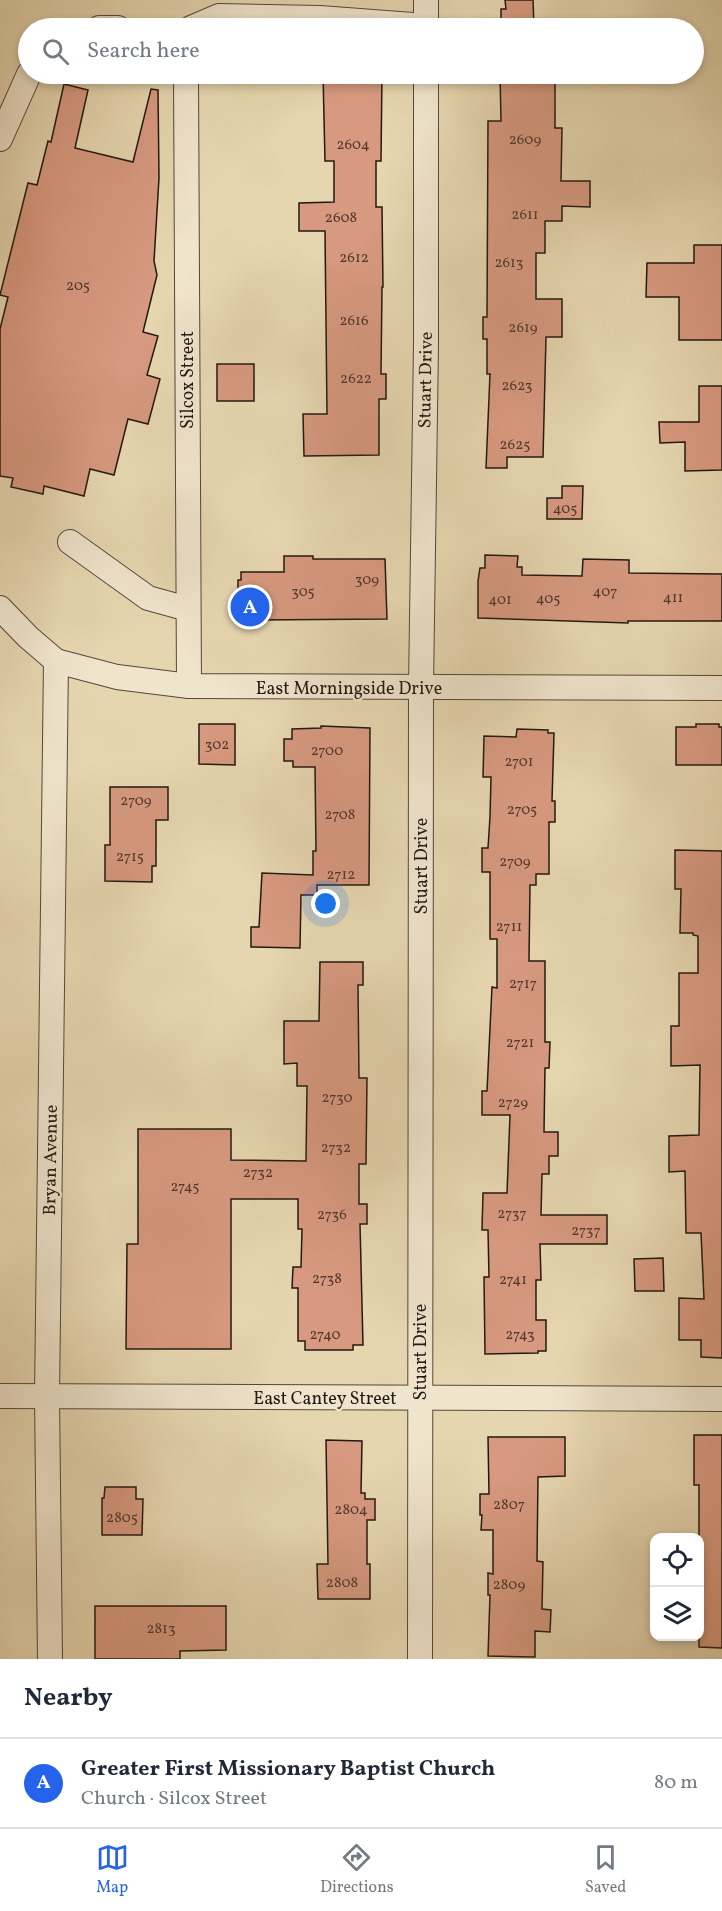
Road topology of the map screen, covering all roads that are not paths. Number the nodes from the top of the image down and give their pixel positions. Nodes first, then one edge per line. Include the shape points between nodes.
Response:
1 (426, 0) edge
2 (214, 18) edge
3 (320, 18) edge
4 (426, 18) edge
5 (25, 84) edge
6 (186, 84) edge
7 (426, 84) edge
8 (0, 139) edge
9 (70, 542) dead end
10 (0, 608) edge
11 (188, 609) junction
12 (56, 661) junction
13 (189, 686) junction
14 (421, 688) junction
15 (722, 688) edge
16 (0, 1396) edge
17 (47, 1397) junction
18 (420, 1398) junction
19 (722, 1399) edge
20 (50, 1659) edge
21 (420, 1659) edge

1 - 4 street
2 - 3 street
5 - 8 street
6 - 11 street, Silcox Street
7 - 14 street, Stuart Drive
9 - 11 street via 148,598
10 - 12 street, East Morningside Drive
11 - 13 street, Silcox Street
12 - 13 street, East Morningside Drive via 117,677
12 - 17 street, Bryan Avenue
13 - 14 street, East Morningside Drive
14 - 15 street, East Morningside Drive
14 - 18 street, Stuart Drive
16 - 17 street, East Cantey Street
17 - 18 street, East Cantey Street
17 - 20 street, Bryan Avenue
18 - 19 street, East Cantey Street
18 - 21 street, Stuart Drive

